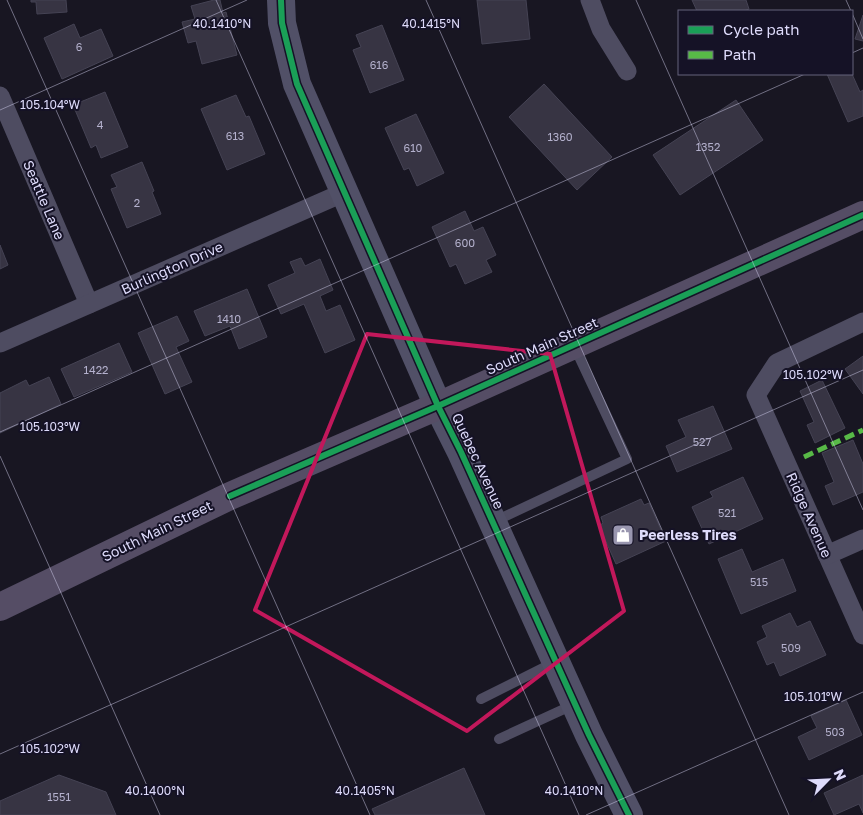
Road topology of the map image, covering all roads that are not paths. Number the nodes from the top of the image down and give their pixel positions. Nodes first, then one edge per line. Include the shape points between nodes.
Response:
1 (281, 0) edge
2 (590, 0) edge
3 (627, 71) dead end
4 (0, 96) edge
5 (344, 192) junction
6 (863, 215) edge
7 (89, 304) junction
8 (863, 322) edge
9 (0, 343) edge
10 (574, 345) junction
11 (438, 406) junction
12 (493, 522) junction
13 (863, 539) edge
14 (827, 556) junction
15 (0, 607) edge
16 (863, 635) edge
17 (556, 662) junction
18 (481, 699) dead end
19 (575, 703) junction
20 (499, 739) dead end
21 (629, 815) edge

1 - 5 street, Quebec Avenue via 282,23 296,84
2 - 3 street via 601,30
4 - 7 street, Seattle Lane
5 - 7 street, Burlington Drive
5 - 11 street, Quebec Avenue
6 - 10 main road, South Main Street
7 - 9 street, Burlington Drive
8 - 14 street, Ridge Avenue via 777,363 756,395
10 - 11 main road, South Main Street
10 - 12 lane via 627,459
11 - 12 street, Quebec Avenue
11 - 15 main road, South Main Street via 230,496
12 - 17 street, Quebec Avenue
13 - 14 street
14 - 16 street, Ridge Avenue
17 - 18 lane
17 - 19 street, Quebec Avenue
19 - 20 lane
19 - 21 street, Quebec Avenue

